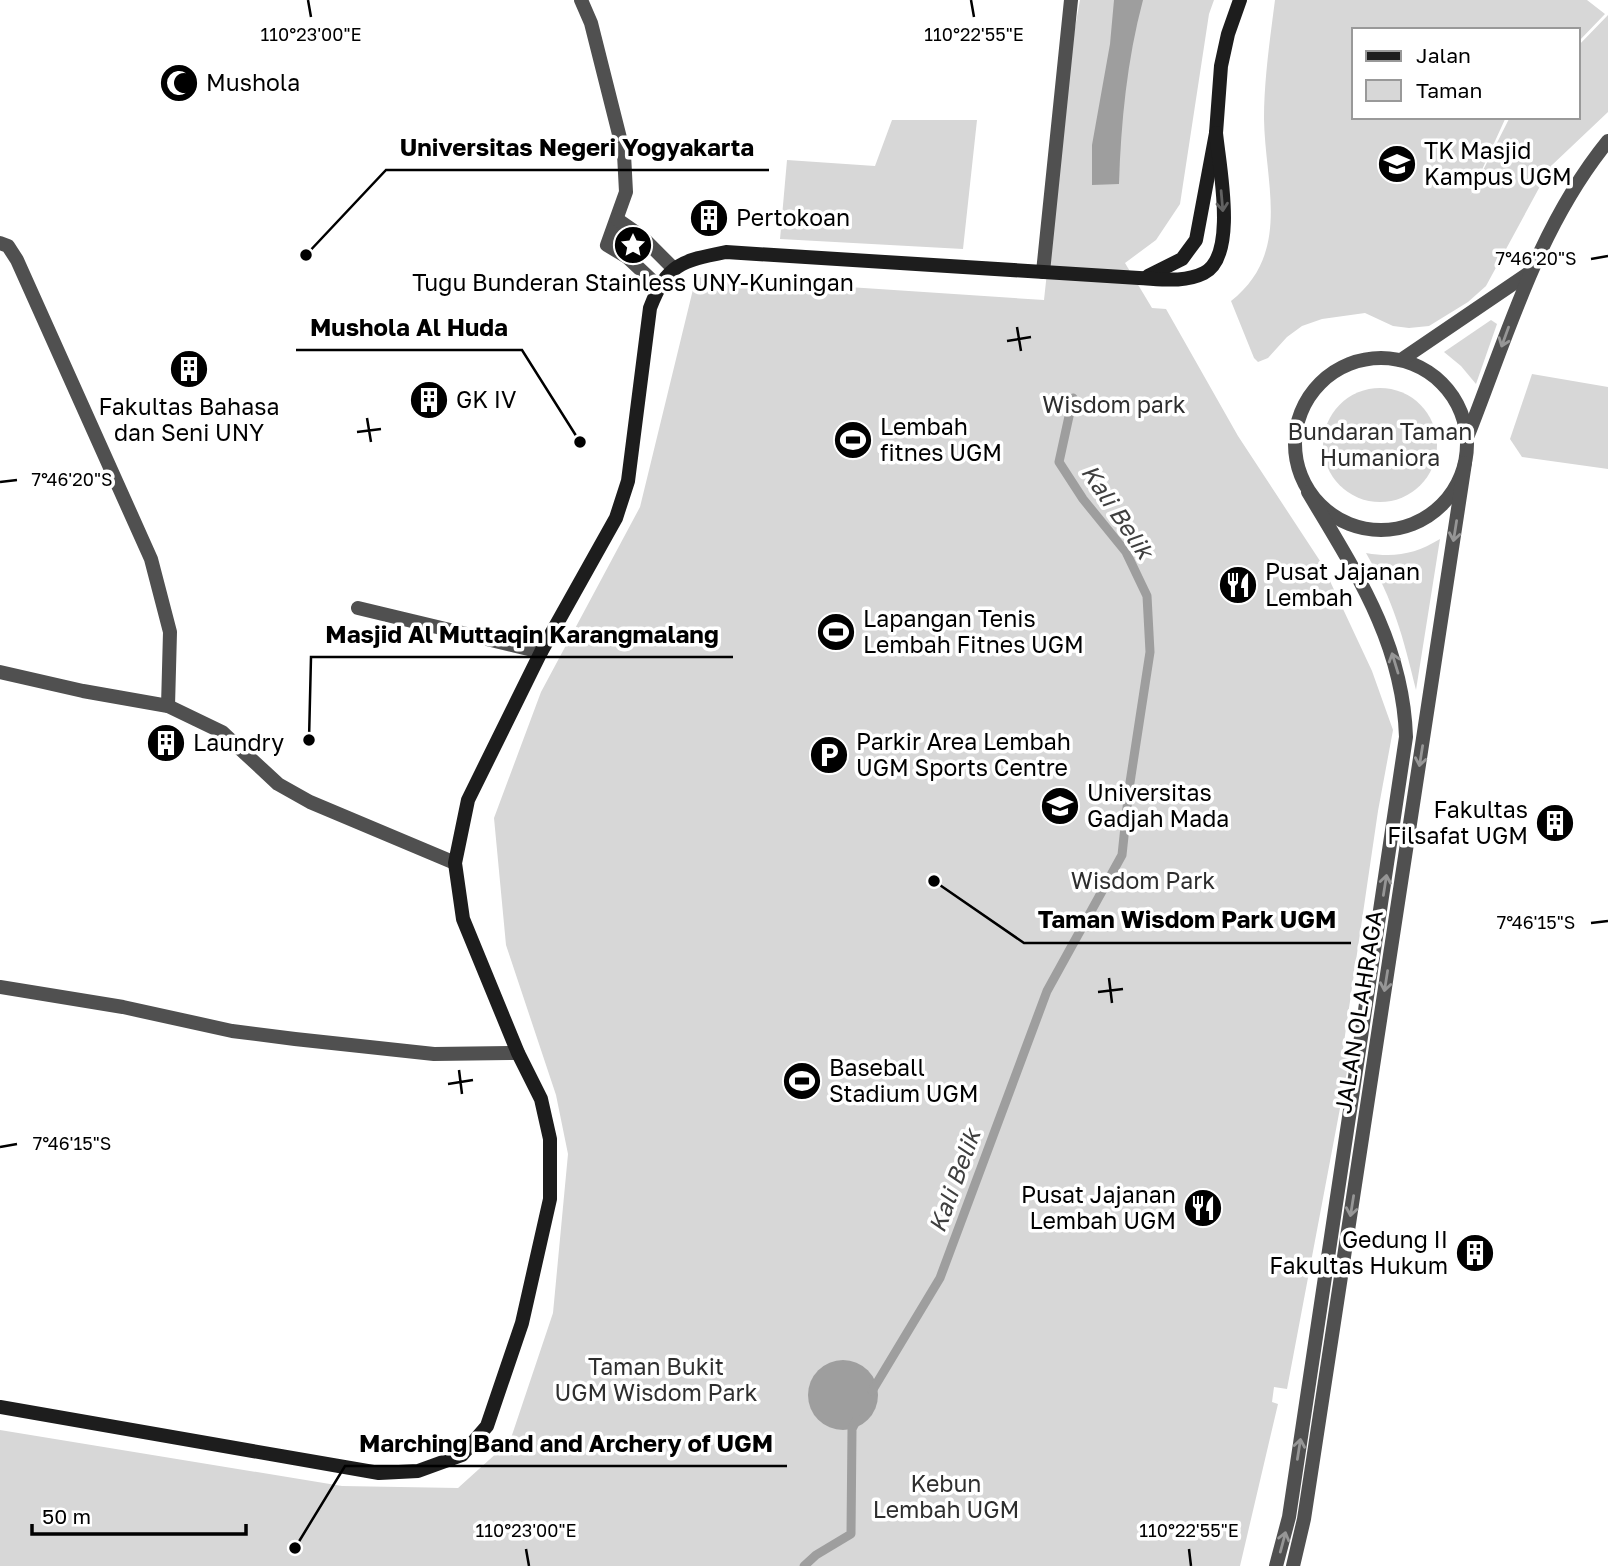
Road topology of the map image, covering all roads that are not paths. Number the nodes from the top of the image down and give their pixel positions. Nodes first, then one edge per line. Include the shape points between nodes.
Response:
1 (581, 0) edge
2 (1071, 0) edge
3 (1240, 0) edge
4 (1216, 133) junction
5 (1608, 141) edge
6 (618, 220) junction
7 (0, 243) edge
8 (673, 268) junction
9 (1043, 272) junction
10 (1529, 272) junction
11 (1139, 278) junction
12 (659, 287) junction
13 (1401, 360) junction
14 (1467, 437) junction
15 (1465, 463) junction
16 (1308, 492) junction
17 (358, 608) dead end
18 (541, 652) junction
19 (0, 672) edge
20 (168, 706) junction
21 (455, 863) junction
22 (0, 987) edge
23 (518, 1053) junction
24 (0, 1407) edge
25 (1296, 1518) junction
26 (1276, 1566) edge
27 (1293, 1566) edge

1 - 6 street via 624,154 626,192
2 - 9 street
3 - 4 street via 1221,66
4 - 11 street via 1196,240 1171,266
4 -> 11 street via 1224,234 1216,261 1205,272 1179,280
5 - 10 street via 1573,190
6 - 8 street
6 - 12 street via 607,245
7 - 20 street via 8,246 17,260 151,559 170,632
8 - 9 street via 693,258 726,252
8 - 12 street
9 - 11 street
10 - 13 street
10 -> 14 street
12 - 18 street via 650,309 628,481 616,518
13 - 14 street via 1434,375 1447,388 1464,419
13 - 16 street via 1348,364 1332,372 1308,398 1294,440 1297,467
14 - 15 street
15 - 16 street via 1442,505 1412,524 1394,529 1376,530 1342,521
15 -> 25 street, JALAN OLAHRAGA
25 -> 16 street, JALAN OLAHRAGA via 1406,737 1398,673 1382,623
17 - 18 street
18 - 21 street via 468,800
19 - 20 street
20 - 21 street via 222,732 278,784 310,802
21 - 23 street via 463,919
22 - 23 street via 233,1031 434,1054
23 - 24 street via 541,1100 550,1139 550,1199 522,1323 491,1413 461,1455 418,1471 379,1473
26 -> 25 street, JALAN OLAHRAGA
25 - 27 street, JALAN OLAHRAGA

